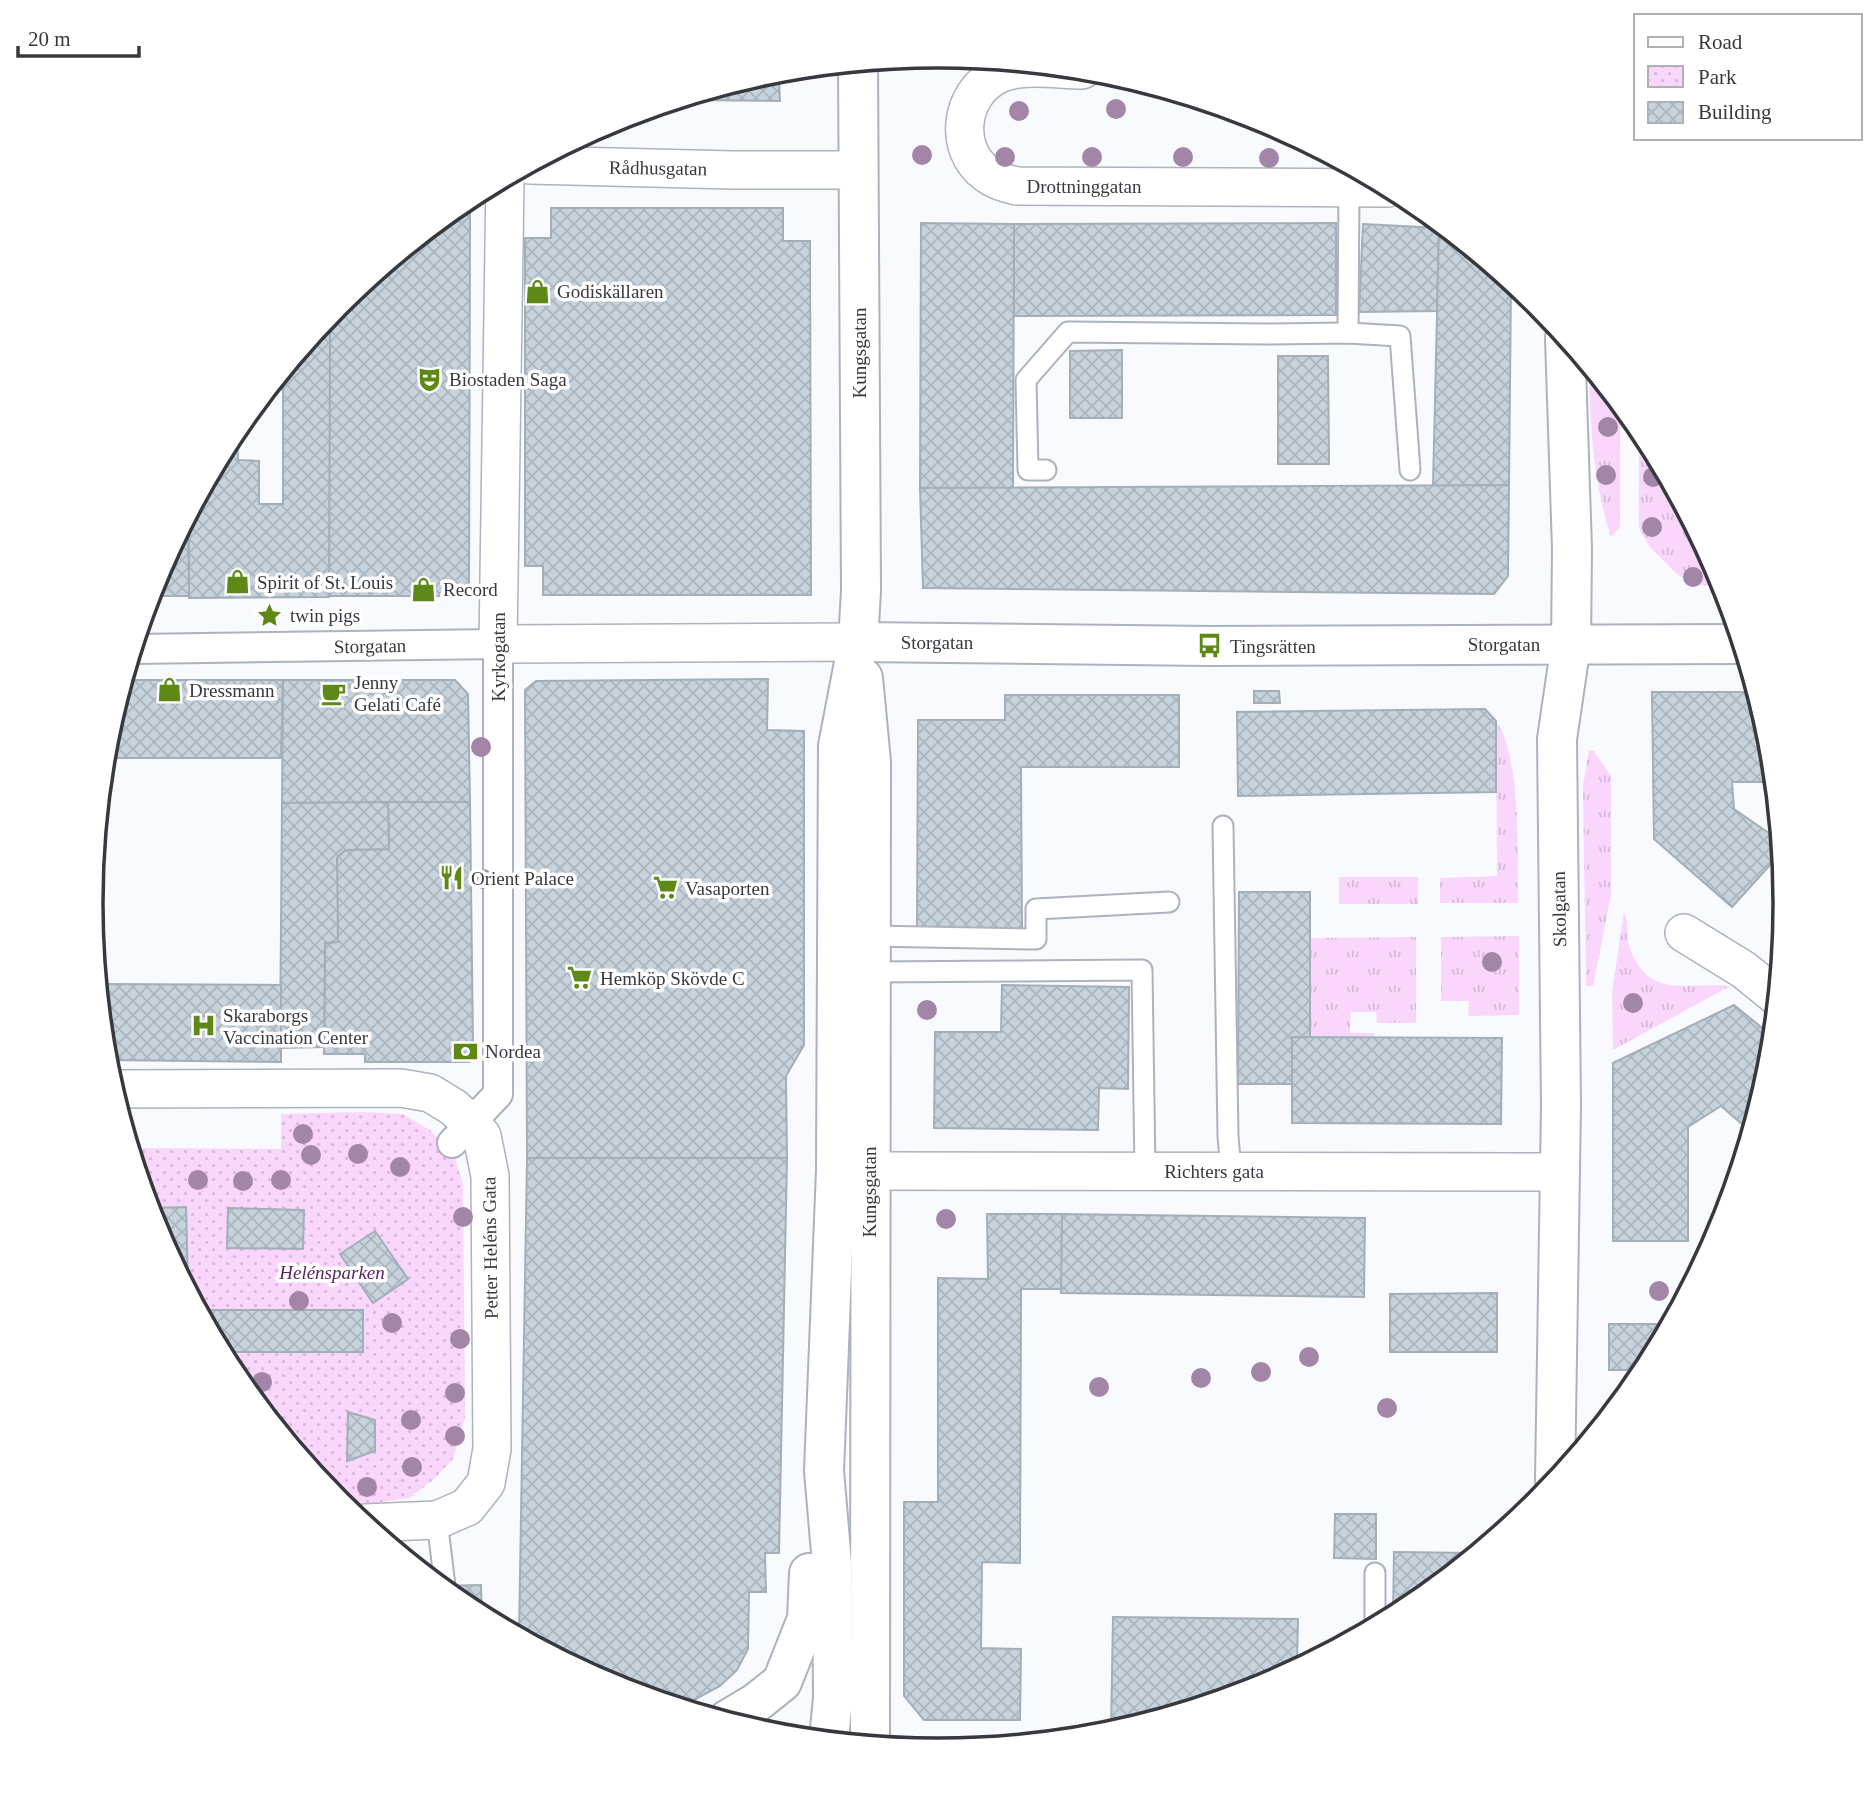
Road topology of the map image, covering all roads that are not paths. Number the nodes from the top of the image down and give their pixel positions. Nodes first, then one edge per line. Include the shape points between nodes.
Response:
1 (858, 72) edge
2 (1010, 72) edge
3 (546, 166) edge
4 (857, 170) junction
5 (1349, 188) junction
6 (1368, 188) edge
7 (505, 190) edge
8 (1348, 332) junction
9 (1565, 352) edge
10 (1046, 470) dead end
11 (1409, 470) dead end
12 (858, 642) junction
13 (498, 644) junction
14 (1571, 644) junction
15 (1731, 644) edge
16 (144, 649) edge
17 (1223, 826) dead end
18 (1169, 902) dead end
19 (1684, 933) dead end
20 (870, 954) junction
21 (1768, 990) edge
22 (125, 1089) edge
23 (462, 1134) junction
24 (869, 1171) junction
25 (1145, 1171) junction
26 (1231, 1171) junction
27 (1559, 1172) junction
28 (1555, 1464) edge
29 (824, 1471) junction
30 (437, 1520) junction
31 (379, 1522) edge
32 (1375, 1573) dead end
33 (444, 1575) edge
34 (1375, 1614) edge
35 (739, 1713) edge
36 (830, 1731) edge
37 (870, 1735) edge

1 - 4 main road, Kungsgatan
2 - 5 street, Drottninggatan via 976,92 964,127 978,166 1004,183
3 - 4 street, Rådhusgatan
4 - 12 main road, Kungsgatan
5 - 6 street, Drottninggatan
5 - 8 lane
7 - 13 street, Kyrkogatan
8 - 10 lane via 1068,332 1026,380 1028,470
8 - 11 lane via 1400,336
9 - 14 main road, Skolgatan
12 - 13 street, Storgatan
12 - 14 main road, Storgatan
12 - 20 main road, Kungsgatan via 871,747
12 - 29 main road, Kungsgatan via 838,746 835,1170
13 - 16 street, Storgatan
13 - 23 street, Kyrkogatan via 498,1094
14 - 15 main road, Storgatan
14 - 27 main road, Skolgatan via 1557,740
17 - 26 lane
18 - 20 lane via 1036,909 1036,939
19 - 21 street
20 - 24 main road, Kungsgatan
20 - 25 lane via 1142,970
22 - 23 street, Petter Heléns Gata via 401,1088 430,1093 453,1107
23 - 30 street, Petter Heléns Gata via 482,1136 490,1176 492,1449 486,1483 467,1507
24 - 25 street, Richters gata
24 - 37 main road, Kungsgatan
25 - 26 street, Richters gata
26 - 27 street, Richters gata
27 - 28 main road, Skolgatan
29 - 35 main road, Kungsgatan via 810,1545 807,1619 782,1682
29 - 36 main road, Kungsgatan via 832,1564
30 - 31 street, Petter Heléns Gata
30 - 33 lane
32 - 34 lane

